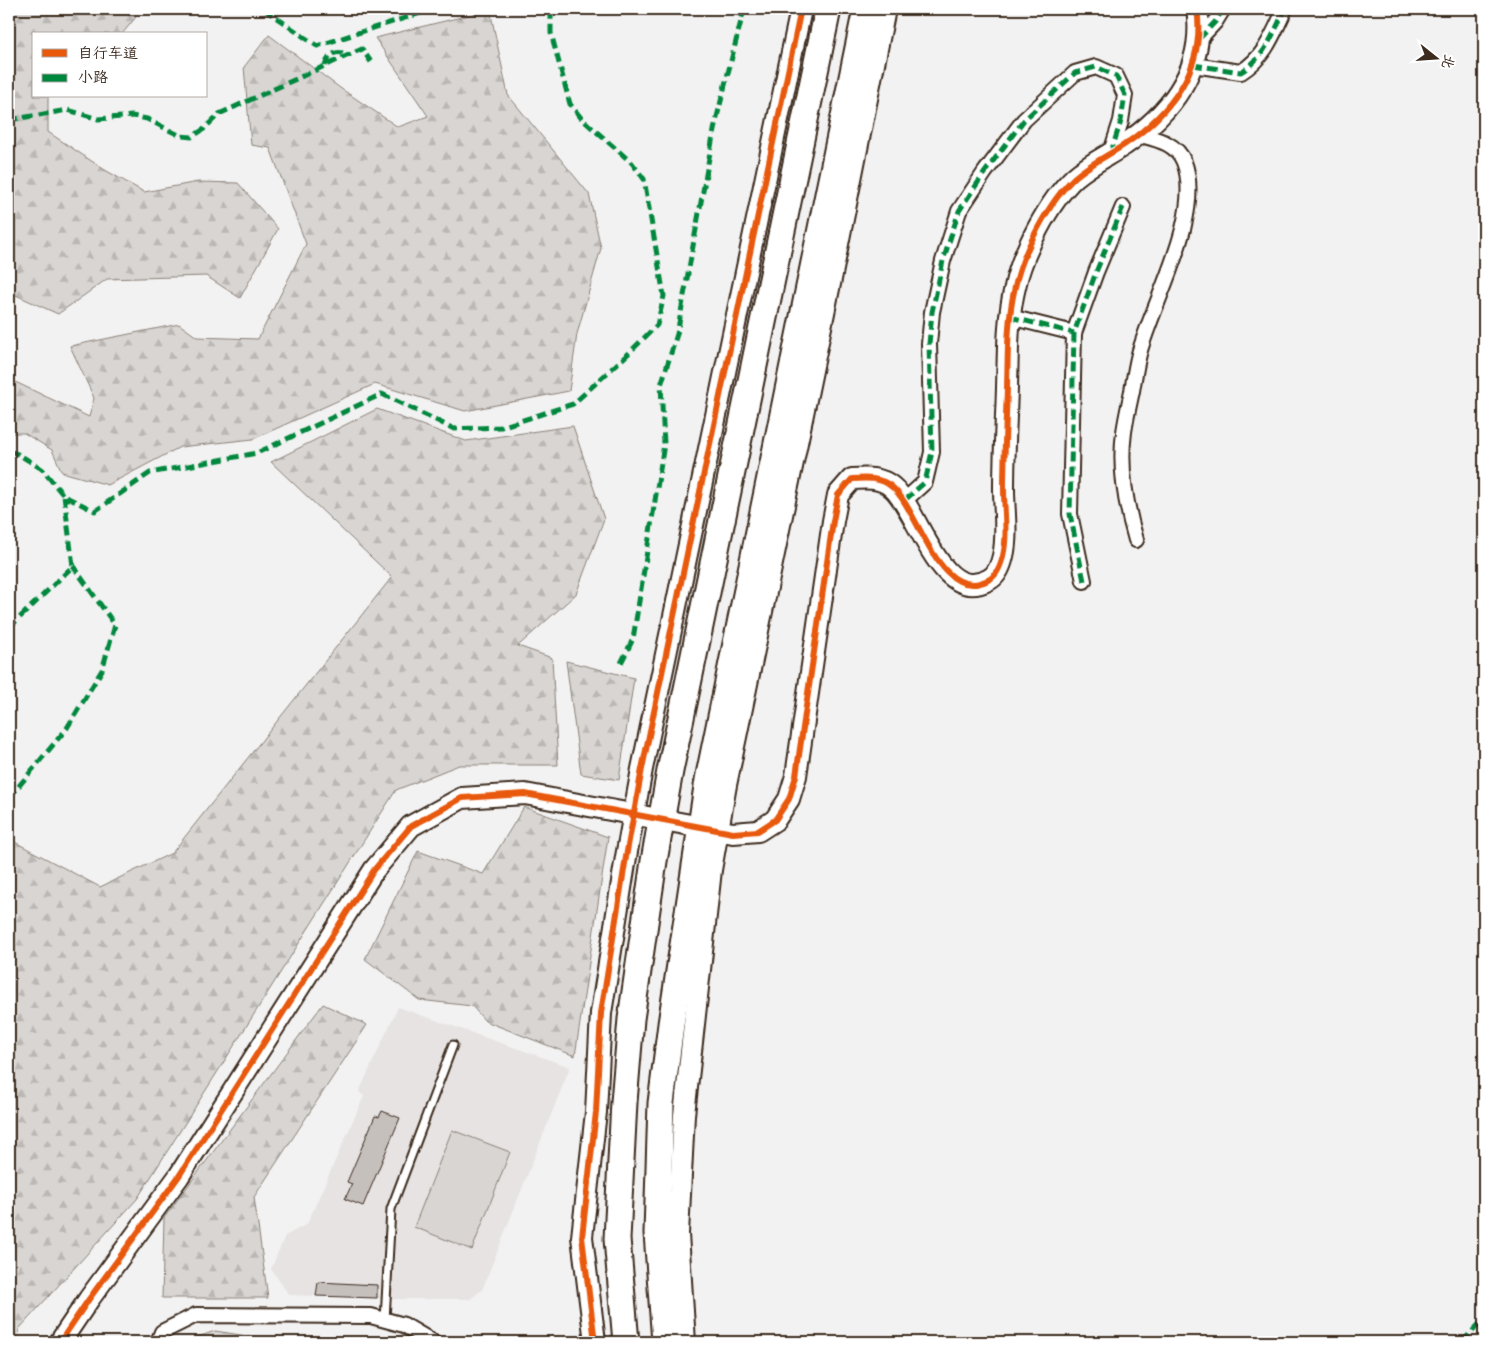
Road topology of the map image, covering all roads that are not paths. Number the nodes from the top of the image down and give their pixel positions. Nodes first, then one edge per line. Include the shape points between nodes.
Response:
1 (801, 9) edge
2 (828, 9) edge
3 (866, 9) edge
4 (885, 9) edge
5 (1197, 9) edge
6 (1223, 9) edge
7 (1285, 9) edge
8 (1199, 39) junction
9 (1193, 65) junction
10 (1138, 134) junction
11 (1111, 152) junction
12 (1123, 207) dead end
13 (1010, 317) junction
14 (1074, 333) junction
15 (905, 500) junction
16 (1136, 540) dead end
17 (1084, 581) dead end
18 (633, 814) junction
19 (661, 820) junction
20 (709, 829) junction
21 (454, 1045) dead end
22 (385, 1320) junction
23 (60, 1342) edge
24 (158, 1342) edge
25 (433, 1342) edge
26 (595, 1342) edge
27 (626, 1342) edge
28 (665, 1342) edge
29 (685, 1342) edge

1 - 18 street
2 - 19 highway
3 - 20 highway via 708,780
4 - 20 street
5 - 8 street
6 - 8 street
7 - 9 street via 1267,48 1254,64 1241,72
8 - 9 street
9 - 10 street via 1167,107
10 - 11 street
10 - 16 street via 1164,142 1179,154 1186,171 1189,205 1139,354 1124,434 1127,509
11 - 13 street via 1073,179 1040,224 1021,266
11 - 15 street via 1125,95 1116,76 1096,66 1074,73 1024,120 959,211 943,261 932,312 929,344 932,452 925,482
12 - 14 street
13 - 14 street
13 - 15 street via 1004,555 996,574 980,583 962,582 953,577 921,533
14 - 17 street via 1070,514
15 - 20 street via 891,485 870,478 852,479 838,495 796,776 789,799 775,820 758,831 733,833
18 - 19 street
18 - 23 street via 525,794 462,798 411,826 374,870 179,1176
18 - 26 street via 601,1014 596,1112 582,1237
19 - 20 street
19 - 27 highway via 631,1019 624,1102 618,1239
20 - 28 highway via 671,1024 661,1103 657,1232
20 - 29 street via 711,870 684,1115 678,1234
21 - 22 lane via 392,1209
22 - 24 street via 371,1316 196,1315 162,1332
22 - 25 street via 404,1325

